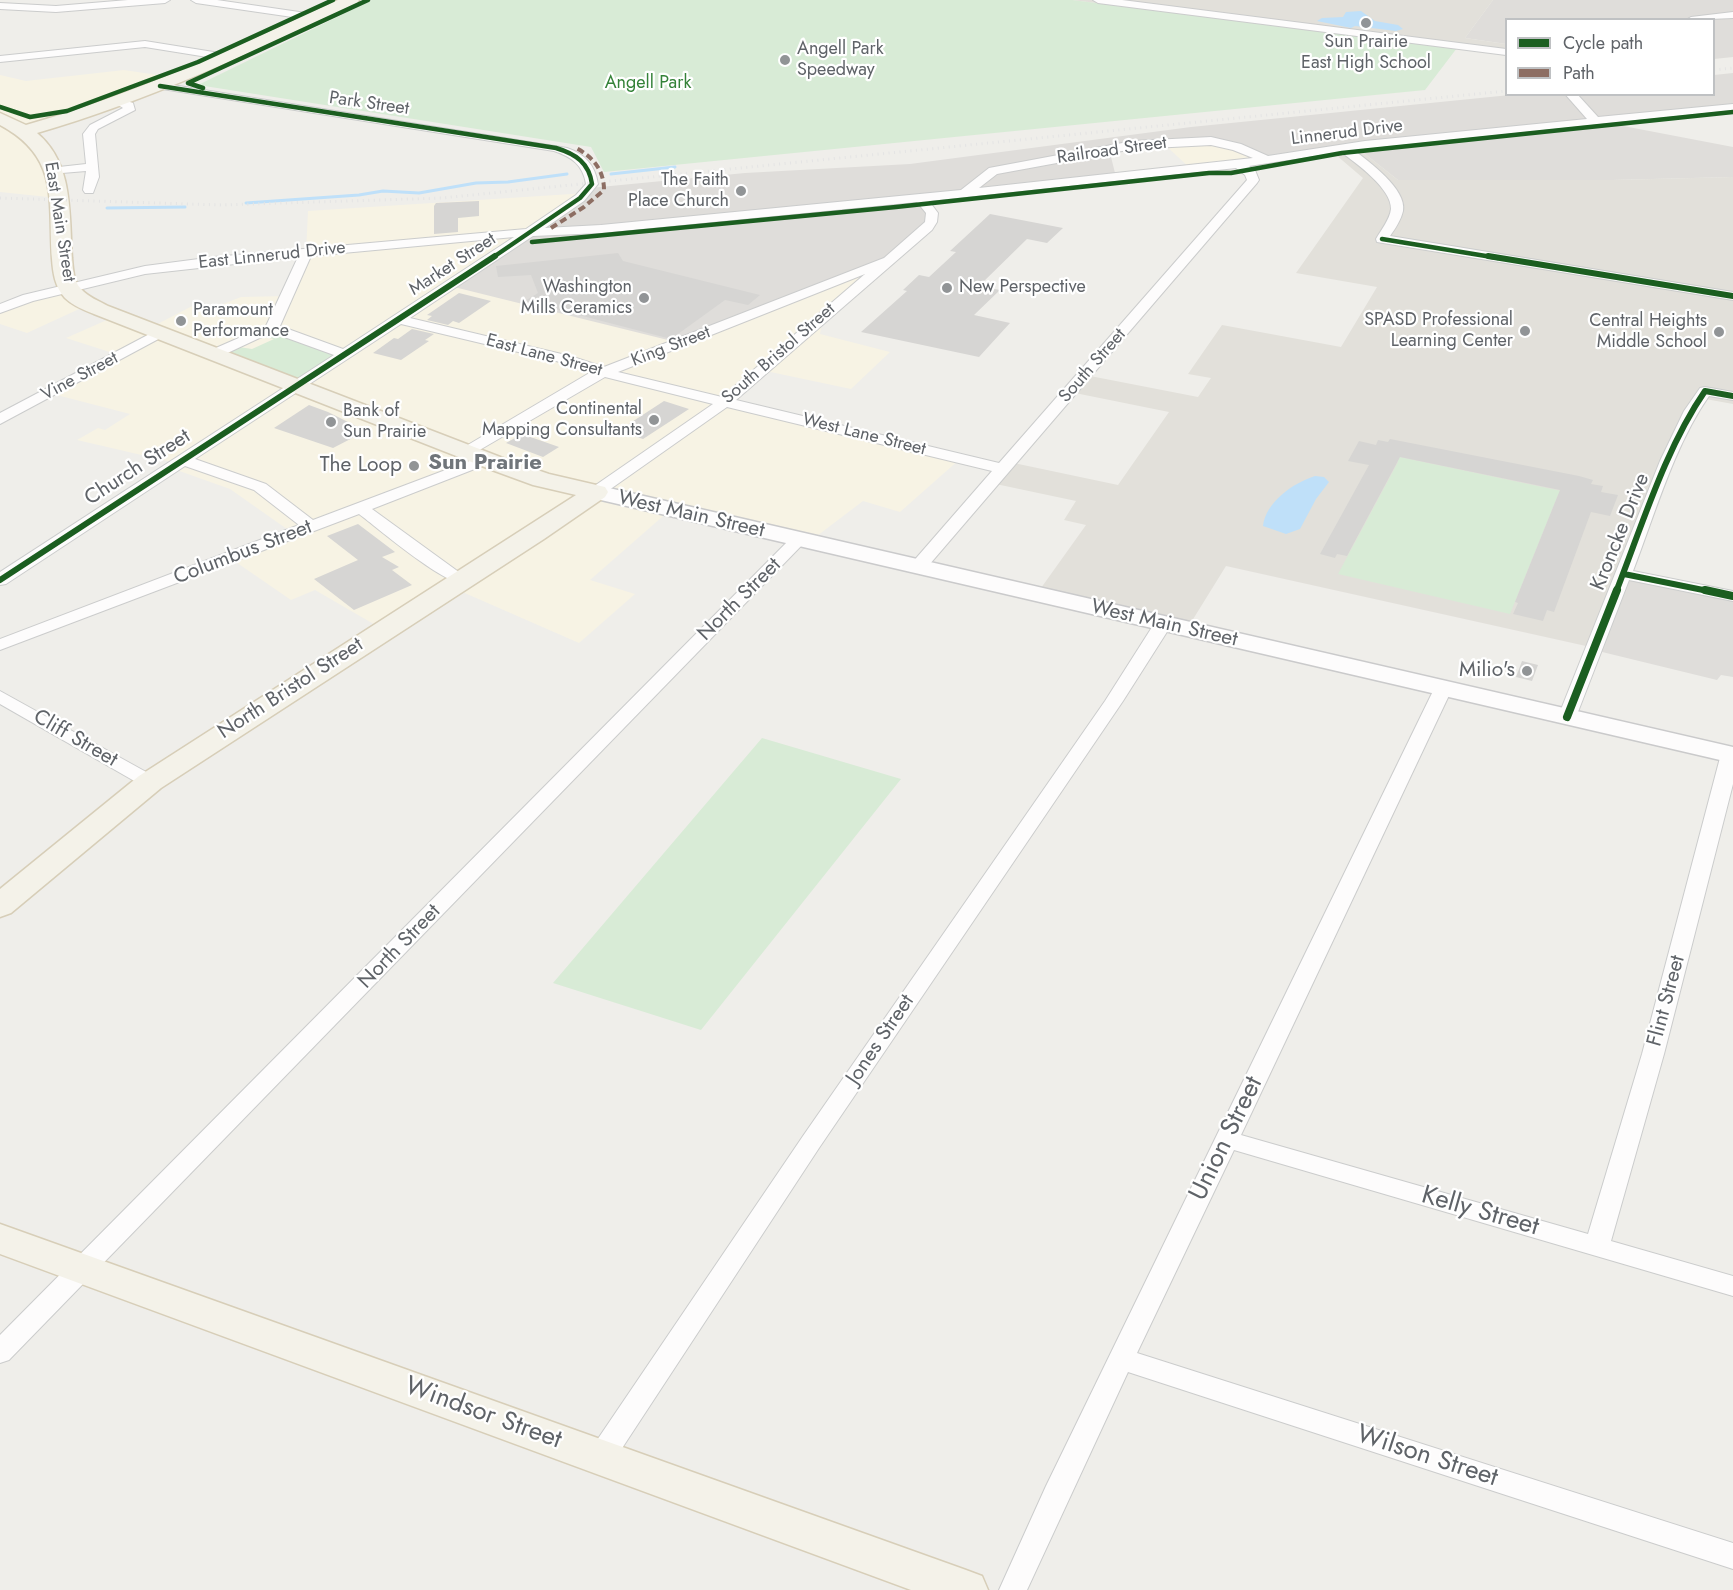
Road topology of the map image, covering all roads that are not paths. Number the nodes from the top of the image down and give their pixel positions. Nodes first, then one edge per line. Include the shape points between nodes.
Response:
1 (165, 0) edge
2 (196, 0) edge
3 (351, 0) edge
4 (1098, 0) edge
5 (0, 6) edge
6 (1733, 15) edge
7 (314, 17) junction
8 (1708, 18) edge
9 (1505, 51) edge
10 (226, 57) junction
11 (0, 59) edge
12 (160, 86) junction
13 (1572, 96) edge
14 (118, 101) junction
15 (1733, 107) edge
16 (0, 118) edge
17 (1594, 121) junction
18 (25, 131) junction
19 (1343, 148) junction
20 (574, 153) joint
21 (1265, 159) junction
22 (1238, 164) junction
23 (92, 167) junction
24 (54, 171) junction
25 (89, 190) dead end
26 (965, 193) junction
27 (920, 198) junction
28 (531, 232) junction
29 (477, 236) junction
30 (306, 252) junction
31 (496, 255) junction
32 (886, 261) junction
33 (69, 288) junction
34 (1733, 296) edge
35 (0, 309) edge
36 (397, 319) junction
37 (268, 331) junction
38 (159, 333) junction
39 (219, 352) junction
40 (344, 354) junction
41 (604, 373) junction
42 (296, 386) junction
43 (1733, 396) edge
44 (725, 402) junction
45 (0, 419) edge
46 (475, 456) junction
47 (182, 460) junction
48 (1003, 469) junction
49 (596, 492) junction
50 (360, 508) junction
51 (312, 527) junction
52 (798, 540) junction
53 (917, 568) junction
54 (1624, 574) junction
55 (0, 580) edge
56 (463, 580) junction
57 (1733, 596) edge
58 (1163, 624) junction
59 (0, 645) edge
60 (1443, 689) junction
61 (0, 696) edge
62 (1567, 717) junction
63 (1732, 754) edge
64 (150, 782) junction
65 (0, 906) edge
66 (1227, 1139) junction
67 (0, 1239) edge
68 (1597, 1246) junction
69 (81, 1269) junction
70 (1733, 1286) edge
71 (0, 1352) edge
72 (1121, 1359) junction
73 (601, 1457) junction
74 (1733, 1556) edge
75 (966, 1590) edge
76 (1013, 1590) edge

1 - 5 street via 56,9
2 - 7 street
3 - 7 main road
4 - 9 street
6 - 8 street
7 - 10 main road
10 - 11 street via 145,44
10 - 12 main road
12 - 14 main road
12 - 20 street, Park Street
13 - 17 street
14 - 18 main road
14 - 23 street via 129,105 129,111 89,132
15 - 17 street, Linnerud Drive
16 - 18 main road, East Main Street
17 - 19 street, Linnerud Drive
18 - 24 main road, East Main Street via 47,152
19 - 21 street, Linnerud Drive
19 - 34 street via 1396,198 1395,216 1382,238
20 - 28 street, Market Street via 589,172 590,188
21 - 22 street, Linnerud Drive
21 - 26 street, Railroad Street via 1211,141 1133,145 993,171
22 - 26 street, Linnerud Drive
22 - 48 street, South Street via 1251,173 1253,180
23 - 24 street
23 - 25 street
24 - 33 main road, East Main Street via 63,268
26 - 27 street, East Linnerud Drive
27 - 28 street, East Linnerud Drive via 601,229
27 - 32 street, South Bristol Street via 932,213 931,222
28 - 29 street, East Linnerud Drive
28 - 31 street, Market Street
29 - 30 street, East Linnerud Drive
29 - 31 street via 501,244
30 - 33 street, East Linnerud Drive via 145,270
30 - 37 street
31 - 36 street, Market Street
32 - 41 street, King Street
32 - 44 street, South Bristol Street
33 - 35 street, East Linnerud Drive
33 - 38 main road, East Main Street via 76,297 101,310
36 - 40 street, Market Street
36 - 41 street, East Lane Street via 549,355
37 - 39 street
37 - 40 street via 278,330
38 - 39 main road, East Main Street
38 - 45 street, Vine Street
39 - 42 main road, East Main Street
40 - 42 street, Market Street
41 - 44 street, East Lane Street
41 - 46 street, King Street
42 - 46 main road, East Main Street
42 - 47 street, Church Street
43 - 54 street, Kroncke Drive via 1705,391 1690,411
44 - 48 street, West Lane Street
44 - 49 street, South Bristol Street
46 - 49 main road, East Main Street via 542,480
46 - 50 street, Columbus Street
47 - 51 street via 260,488
47 - 55 street, Church Street
48 - 53 street, South Street
49 - 52 main road, West Main Street
49 - 56 main road, North Bristol Street
50 - 51 street, Columbus Street
50 - 56 street
51 - 59 street, Columbus Street
52 - 53 main road, West Main Street
52 - 69 street, North Street
53 - 58 main road, West Main Street
54 - 57 street
54 - 62 street, Kroncke Drive
56 - 64 main road, North Bristol Street
58 - 60 main road, West Main Street
58 - 73 street, Jones Street
60 - 62 main road, West Main Street
60 - 66 street, Union Street
61 - 64 street, Cliff Street
62 - 63 main road, West Main Street
63 - 68 street, Flint Street via 1653,1054
64 - 65 main road, North Bristol Street
66 - 68 street, Kelly Street
66 - 72 street, Union Street
67 - 69 main road, Windsor Street
68 - 70 street, Kelly Street
69 - 71 street, North Street
69 - 73 main road, Windsor Street
72 - 74 street, Wilson Street
72 - 76 street, Union Street
73 - 75 main road, Windsor Street

